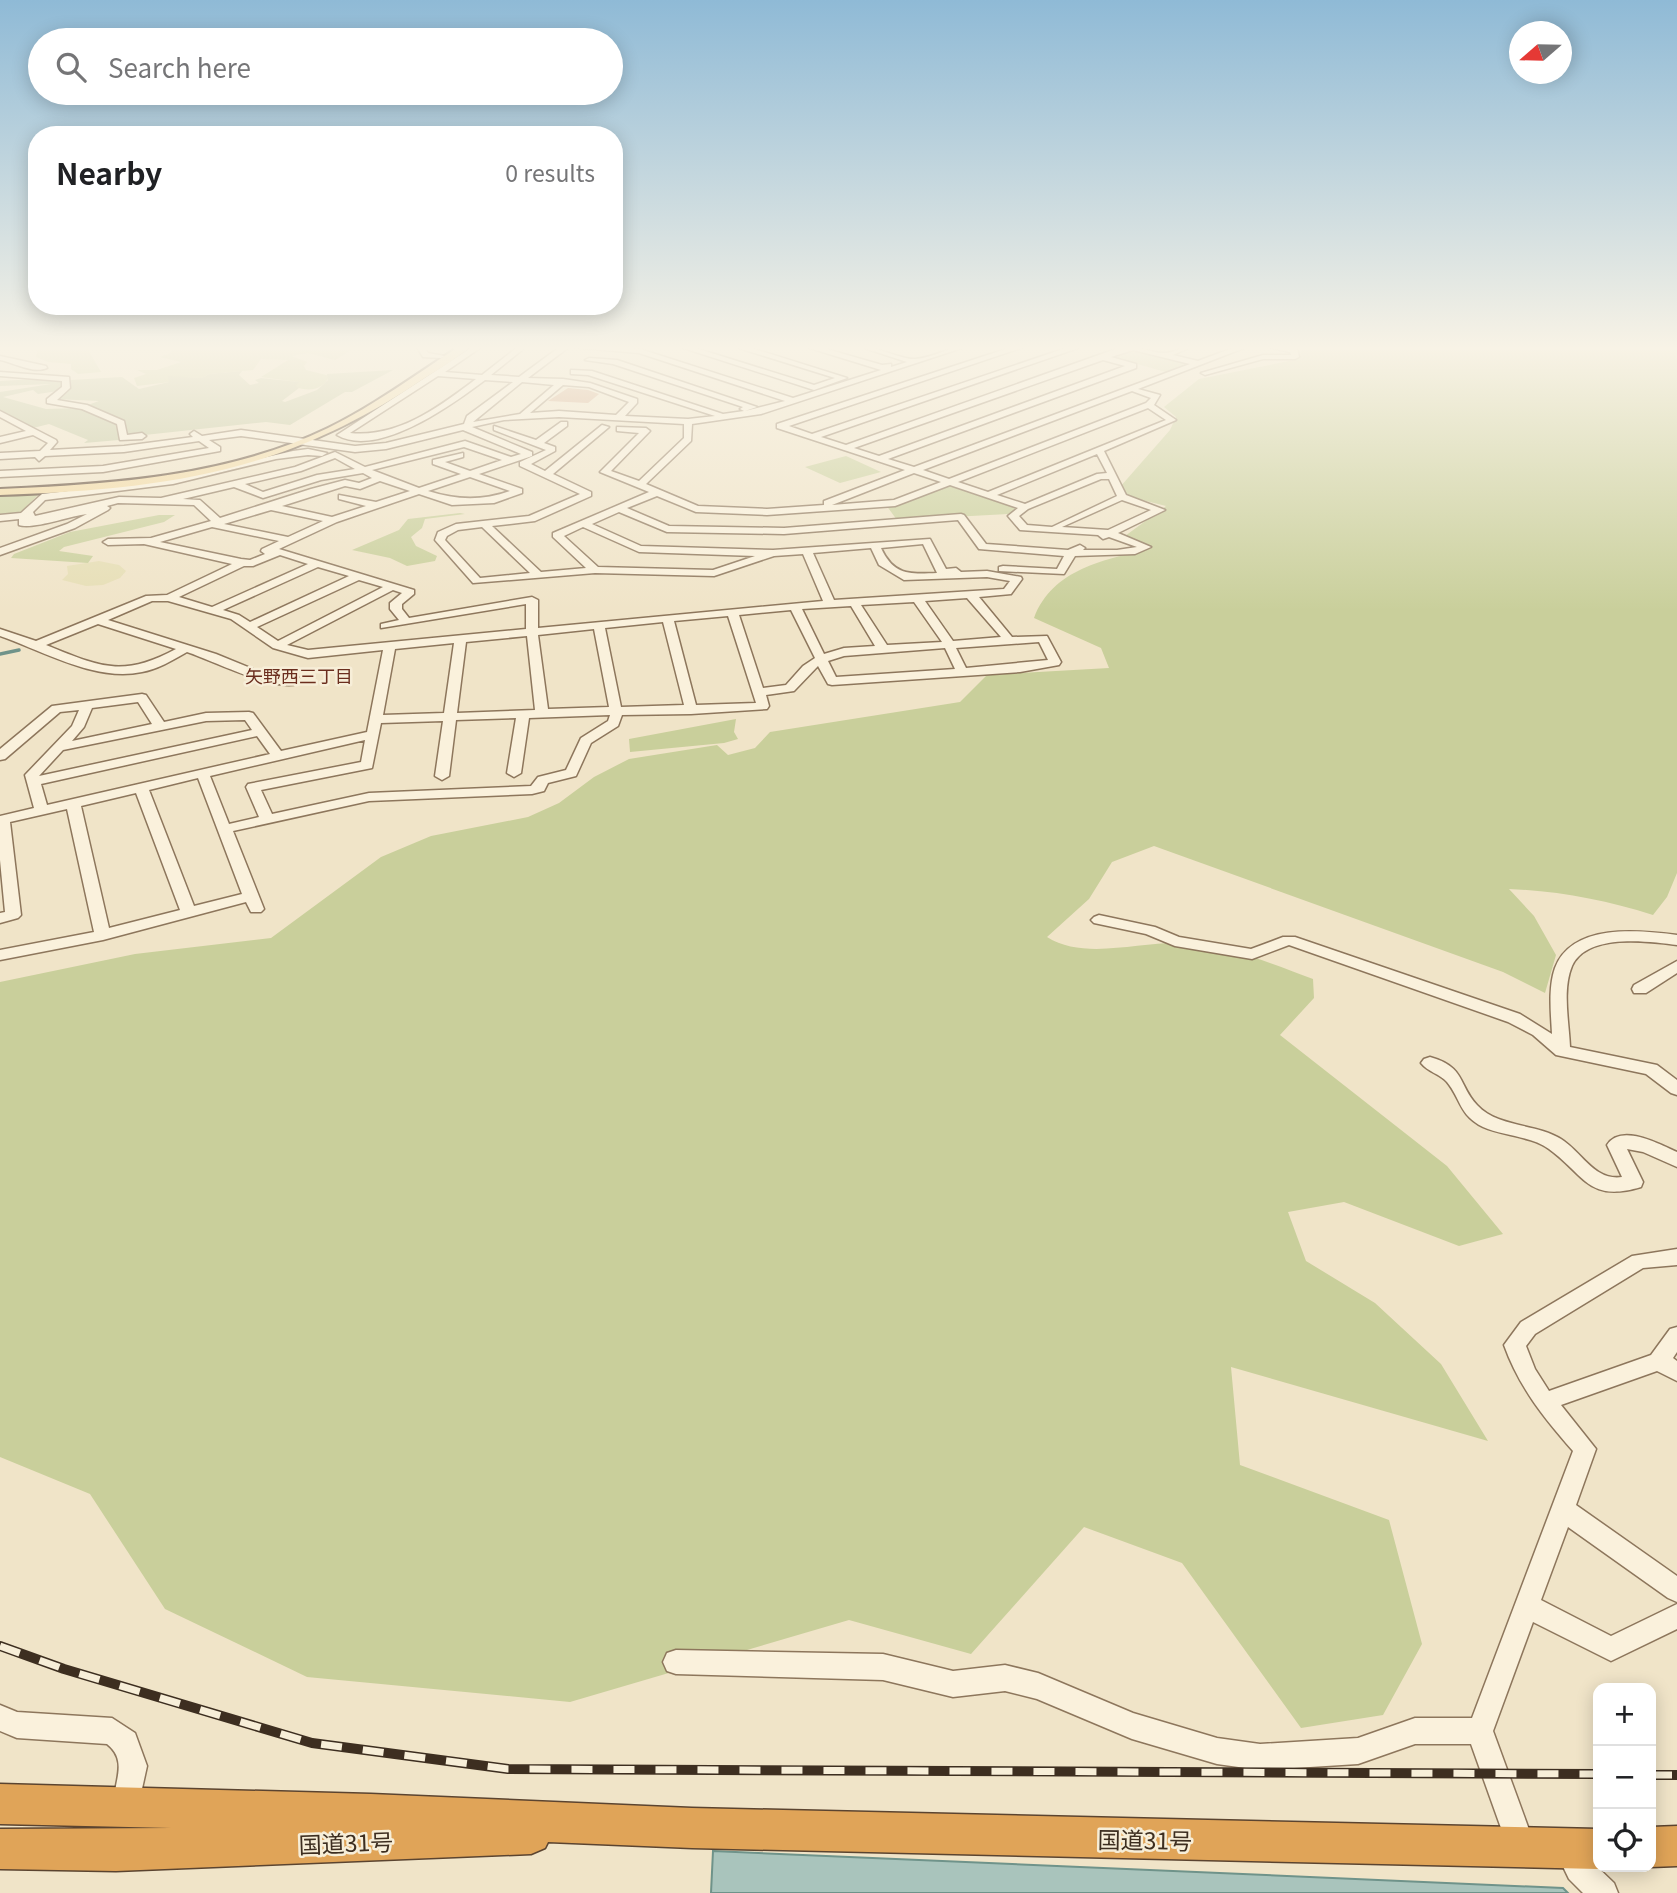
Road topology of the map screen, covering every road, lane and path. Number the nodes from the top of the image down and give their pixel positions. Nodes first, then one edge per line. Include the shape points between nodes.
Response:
1 (24, 434) edge
2 (38, 434) edge
3 (123, 434) edge
4 (152, 434) edge
5 (193, 434) edge
6 (227, 434) edge
7 (251, 434) edge
8 (312, 434) edge
9 (317, 434) edge
10 (342, 434) edge
11 (385, 434) edge
12 (427, 434) edge
13 (483, 434) edge
14 (514, 434) edge
15 (550, 434) edge
16 (597, 434) edge
17 (644, 434) edge
18 (688, 434) edge
19 (804, 434) edge
20 (819, 434) edge
21 (884, 434) edge
22 (944, 434) edge
23 (1010, 434) edge
24 (1136, 434) edge
25 (1070, 435) edge
26 (198, 437) junction
27 (811, 437) junction
28 (0, 440) edge
29 (300, 441) junction
30 (538, 443) junction
31 (845, 448) junction
32 (482, 450) junction
33 (1096, 450) junction
34 (42, 455) junction
35 (335, 455) junction
36 (0, 456) edge
37 (878, 458) junction
38 (510, 460) junction
39 (363, 470) junction
40 (913, 470) junction
41 (26, 473) junction
42 (0, 474) edge
43 (469, 474) junction
44 (547, 474) junction
45 (1110, 475) junction
46 (380, 478) junction
47 (949, 482) junction
48 (236, 484) junction
49 (152, 485) junction
50 (640, 485) junction
51 (0, 490) edge
52 (419, 490) junction
53 (655, 493) junction
54 (988, 495) junction
55 (342, 497) dead end
56 (1122, 497) junction
57 (142, 499) junction
58 (165, 500) junction
59 (114, 501) junction
60 (376, 505) junction
61 (271, 507) junction
62 (1025, 507) junction
63 (620, 509) junction
64 (821, 509) junction
65 (23, 517) junction
66 (0, 518) edge
67 (333, 520) junction
68 (213, 522) junction
69 (484, 524) junction
70 (584, 524) junction
71 (1056, 530) junction
72 (1108, 533) junction
73 (288, 540) junction
74 (150, 541) junction
75 (108, 542) dead end
76 (872, 548) junction
77 (807, 551) junction
78 (0, 552) edge
79 (1072, 552) junction
80 (773, 553) junction
81 (243, 562) junction
82 (314, 565) junction
83 (595, 570) junction
84 (538, 575) junction
85 (358, 576) junction
86 (477, 581) junction
87 (392, 586) junction
88 (970, 594) junction
89 (169, 598) junction
90 (914, 598) junction
91 (854, 602) junction
92 (830, 604) junction
93 (501, 605) junction
94 (795, 606) junction
95 (212, 611) junction
96 (732, 612) junction
97 (668, 618) junction
98 (97, 620) junction
99 (406, 622) junction
100 (599, 624) junction
101 (248, 626) junction
102 (385, 626) dead end
103 (532, 629) junction
104 (0, 632) edge
105 (461, 637) junction
106 (1009, 640) junction
107 (39, 644) junction
108 (949, 644) junction
109 (390, 645) junction
110 (277, 646) junction
111 (186, 648) junction
112 (883, 649) junction
113 (820, 657) junction
114 (961, 672) junction
115 (298, 681) dead end
116 (761, 692) junction
117 (88, 704) junction
118 (691, 710) junction
119 (615, 713) junction
120 (542, 715) junction
121 (523, 716) junction
122 (451, 717) junction
123 (377, 719) junction
124 (160, 726) junction
125 (260, 732) junction
126 (374, 734) junction
127 (60, 747) junction
128 (277, 755) junction
129 (0, 757) edge
130 (514, 773) dead end
131 (203, 774) junction
132 (442, 776) dead end
133 (33, 782) junction
134 (141, 788) junction
135 (73, 803) junction
136 (42, 810) junction
137 (267, 819) junction
138 (2, 820) edge
139 (224, 829) junction
140 (188, 912) junction
141 (0, 918) edge
142 (1099, 920) dead end
143 (103, 935) junction
144 (1677, 940) edge
145 (0, 955) edge
146 (1677, 966) edge
147 (1640, 989) dead end
148 (1562, 1051) junction
149 (1430, 1063) dead end
150 (1677, 1089) edge
151 (1677, 1160) edge
152 (1677, 1257) edge
153 (1677, 1335) edge
154 (1668, 1366) edge
155 (1544, 1402) junction
156 (1562, 1509) junction
157 (1677, 1590) edge
158 (1526, 1605) junction
159 (1677, 1616) edge
160 (676, 1662) dead end
161 (0, 1718) edge
162 (1480, 1731) junction
163 (0, 1804) edge
164 (126, 1807) junction
165 (692, 1828) junction
166 (1677, 1846) edge
167 (1656, 1847) edge
168 (0, 1849) edge
169 (1521, 1849) junction
170 (1583, 1850) edge
171 (117, 1851) junction
172 (1604, 1893) edge

1 - 28 street
2 - 34 street via 53,442
3 - 4 street via 123,438
5 - 26 street
6 - 26 street
7 - 29 street
8 - 29 main road
9 - 29 main road
10 - 11 street
12 - 29 street via 377,448 338,449
13 - 38 street via 529,454
14 - 30 street
15 - 30 street
16 - 44 street
17 - 50 street via 605,472
18 - 50 street
19 - 27 street
20 - 27 street
21 - 31 street
22 - 37 street
23 - 40 street
24 - 33 street
25 - 47 street
26 - 34 street
26 - 41 street via 217,449 138,464
27 - 31 street
29 - 51 main road via 243,461 170,477 90,488
30 - 44 street via 552,449 523,464
31 - 37 street
32 - 38 street
32 - 39 street via 465,444
32 - 43 street via 436,462
33 - 45 street via 1102,453
33 - 54 street
34 - 36 street
34 - 41 street
35 - 39 street
35 - 48 street
35 - 49 street via 293,453
37 - 40 street
38 - 43 street
39 - 46 street
39 - 48 street via 320,477 263,495
40 - 47 street
40 - 64 street
41 - 42 street
43 - 52 street
43 - 52 street via 519,491 494,500 452,502
44 - 69 street via 588,494 531,519
45 - 56 street
45 - 62 street
46 - 52 street
46 - 61 street via 360,486 345,483 324,488
47 - 54 street
47 - 64 street via 895,503
48 - 58 street
49 - 57 street
49 - 65 street via 42,497
50 - 53 street
52 - 60 street
53 - 63 street
53 - 64 street via 696,509
54 - 62 street
55 - 60 street
56 - 71 street
56 - 72 street via 1160,510
57 - 58 street
57 - 59 street
58 - 68 street via 197,502
59 - 65 street
59 - 78 street via 26,521 23,523 106,508
60 - 67 street
61 - 67 street
61 - 68 street
62 - 71 street via 1013,516 1024,528
63 - 70 street
63 - 79 street via 667,529 784,531 961,517 983,547
65 - 66 street
67 - 73 street
68 - 73 street
68 - 74 street
69 - 84 street
69 - 86 street via 456,527 440,540
70 - 80 street via 639,549
70 - 83 street via 557,535
71 - 72 street
72 - 79 street
72 - 79 street via 1146,547 1140,552
73 - 81 street
74 - 75 street
74 - 81 street
76 - 77 street
76 - 79 street via 926,541 943,572 1060,572
76 - 88 street via 883,564 904,576 987,574 1017,579 1007,592
76 - 90 street via 874,565
77 - 80 street
77 - 92 street
80 - 83 street via 714,573
81 - 82 street via 249,564 279,552
81 - 89 street
82 - 85 street
82 - 95 street
83 - 84 street
84 - 86 street
85 - 87 street
85 - 101 street
86 - 93 street
87 - 99 street via 410,592 396,603
87 - 110 street
88 - 90 street
88 - 106 street
89 - 95 street
89 - 98 street via 150,598
90 - 91 street
90 - 108 street
91 - 92 street
91 - 112 street
92 - 94 street
93 - 99 street
93 - 103 street via 532,600
94 - 96 street
94 - 113 street
95 - 101 street
96 - 97 street
96 - 116 street
97 - 100 street
97 - 118 street
98 - 107 street
98 - 111 street
99 - 102 street
100 - 103 street
100 - 119 street
101 - 110 street
103 - 105 street
103 - 120 street
104 - 107 street
105 - 109 street
105 - 122 street
106 - 108 street
106 - 114 street via 1043,638 1055,662
107 - 111 street via 97,668 128,671
108 - 112 street
108 - 114 street
109 - 110 street via 308,654
109 - 123 street
111 - 115 street via 268,679
112 - 113 street
113 - 114 street via 832,681
113 - 116 street via 790,688
116 - 118 street via 763,706
117 - 124 street via 142,698
117 - 127 street via 78,727
117 - 129 street via 56,709
118 - 119 street
119 - 120 street
119 - 137 street via 614,723 586,741 571,773 544,780 539,788 369,797
120 - 121 street
121 - 122 street
121 - 130 street
122 - 123 street
122 - 132 street
123 - 126 street
124 - 125 street via 206,717 248,716
124 - 127 street
125 - 128 street
125 - 133 street
126 - 128 street
126 - 137 street via 367,765 253,787
127 - 133 street via 32,775
128 - 131 street
131 - 134 street
131 - 139 street
133 - 136 street
134 - 135 street
134 - 140 street
135 - 136 street
135 - 143 street
136 - 138 street
137 - 139 street
138 - 141 street via 13,915
139 - 140 street via 254,903
140 - 143 street
142 - 148 street via 1150,930 1175,941 1252,954 1289,940 1514,1018
143 - 145 street
144 - 148 street via 1623,936 1570,953 1563,969
146 - 147 street
148 - 150 street via 1651,1069
149 - 151 street via 1452,1077 1470,1109 1489,1122 1554,1143 1590,1176 1609,1186 1634,1182 1616,1145 1620,1141 1647,1146
152 - 155 street via 1639,1261 1528,1328 1515,1345 1522,1368
153 - 154 street
154 - 155 street
155 - 156 street via 1585,1449
156 - 157 street
156 - 158 street
158 - 159 street via 1611,1649
158 - 162 street
160 - 162 street via 883,1667 953,1684 1004,1678 1038,1686 1132,1726 1217,1751 1260,1757 1358,1751 1415,1731
161 - 164 street via 17,1725 112,1731 126,1742 134,1766
162 - 169 street
163 - 164 highway, 国道31号
164 - 165 highway, 国道31号
164 - 171 street
165 - 169 highway, 国道31号
165 - 171 highway, 国道31号
166 - 167 highway
168 - 171 highway, 国道31号
169 - 170 highway, 国道31号
170 - 172 street via 1579,1869

